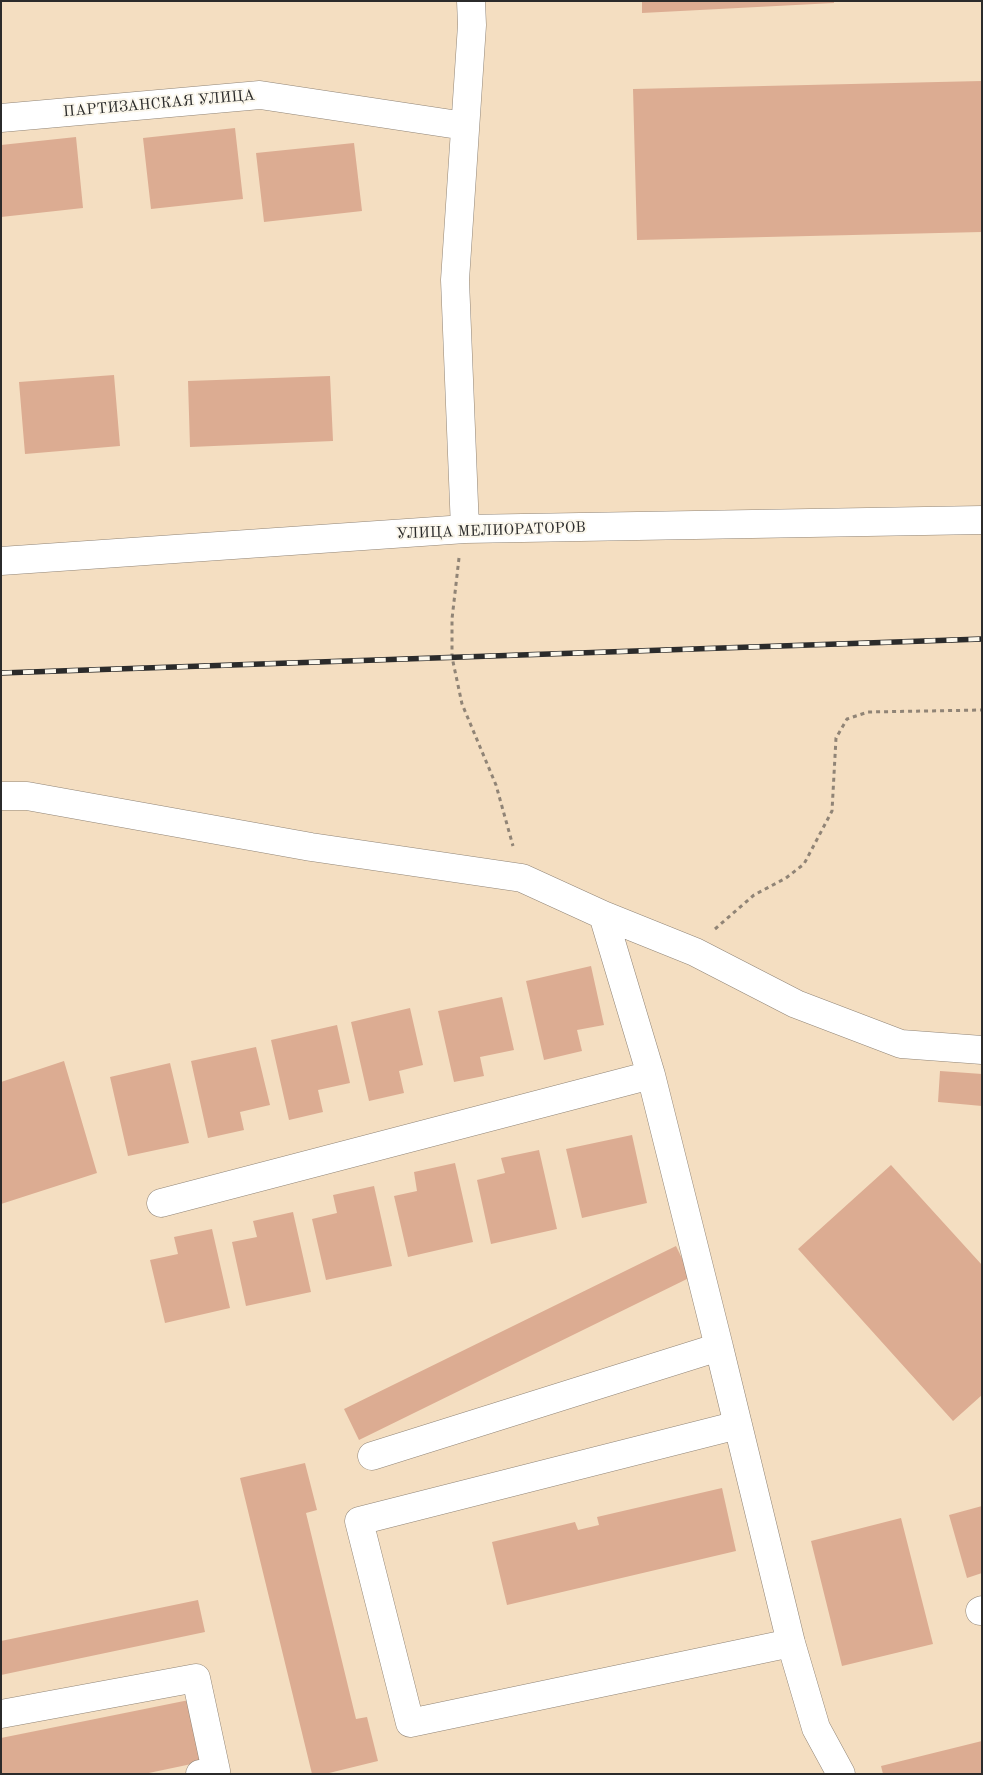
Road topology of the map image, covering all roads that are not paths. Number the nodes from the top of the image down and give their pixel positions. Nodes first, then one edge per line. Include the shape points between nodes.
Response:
1 (471, 1) edge
2 (1, 118) edge
3 (465, 126) junction
4 (982, 520) edge
5 (465, 529) junction
6 (1, 561) edge
7 (1, 796) edge
8 (603, 916) junction
9 (982, 1050) edge
10 (650, 1075) junction
11 (161, 1204) dead end
12 (719, 1347) junction
13 (738, 1425) junction
14 (372, 1456) dead end
15 (791, 1643) junction
16 (1, 1714) edge
17 (200, 1774) edge
18 (841, 1774) edge

1 - 3 street
2 - 3 street, ПАРТИЗАНСКАЯ УЛИЦА via 260,95
3 - 5 street via 455,280
4 - 5 street, УЛИЦА МЕЛИОРАТОРОВ
5 - 6 street, УЛИЦА МЕЛИОРАТОРОВ
7 - 8 street via 27,796 293,844 522,878
8 - 9 street via 695,952 796,1004 901,1044
8 - 10 street
10 - 11 street
10 - 12 street
12 - 13 street
12 - 14 street
13 - 15 street
13 - 15 street via 359,1521 410,1723
15 - 18 street via 816,1728
16 - 17 street via 196,1678 216,1770

